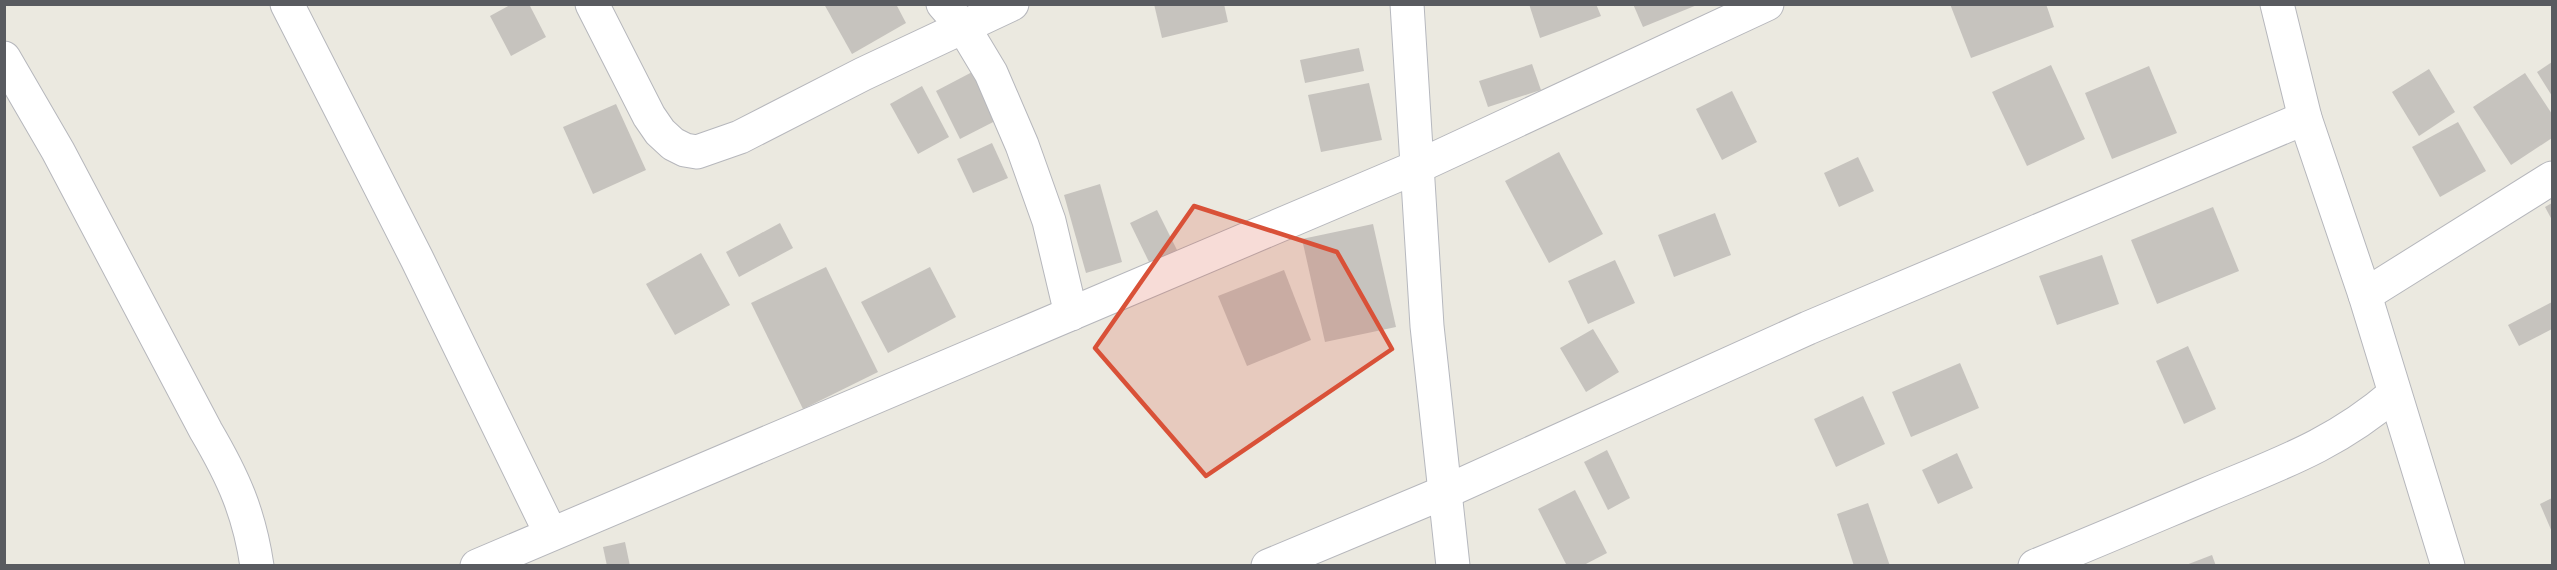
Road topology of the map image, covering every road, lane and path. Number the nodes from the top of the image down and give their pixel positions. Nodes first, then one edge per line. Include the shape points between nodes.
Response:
1 (287, 4) edge
2 (592, 4) edge
3 (1012, 4) edge
4 (1407, 4) edge
5 (1767, 4) edge
6 (2277, 4) edge
7 (953, 16) edge
8 (4, 58) edge
9 (2306, 118) junction
10 (1419, 166) junction
11 (2553, 178) edge
12 (2365, 295) junction
13 (1071, 314) junction
14 (2394, 394) junction
15 (1445, 492) junction
16 (551, 534) junction
17 (257, 566) edge
18 (477, 566) edge
19 (1268, 566) edge
20 (1453, 566) edge
21 (2035, 566) edge
22 (2448, 566) edge

1 - 16 street
2 - 7 street via 660,132 673,144 697,152 740,137 863,74
3 - 7 street
4 - 10 street
5 - 10 street
6 - 9 street
7 - 13 street via 991,73 1022,145 1048,221
8 - 17 street via 231,475 245,512
9 - 12 street
9 - 15 street via 1808,328
10 - 13 street
10 - 15 street via 1427,326
11 - 12 street
12 - 14 street
13 - 16 street
14 - 21 street via 2336,438 2270,470
14 - 22 street
15 - 19 street
15 - 20 street
16 - 18 street

